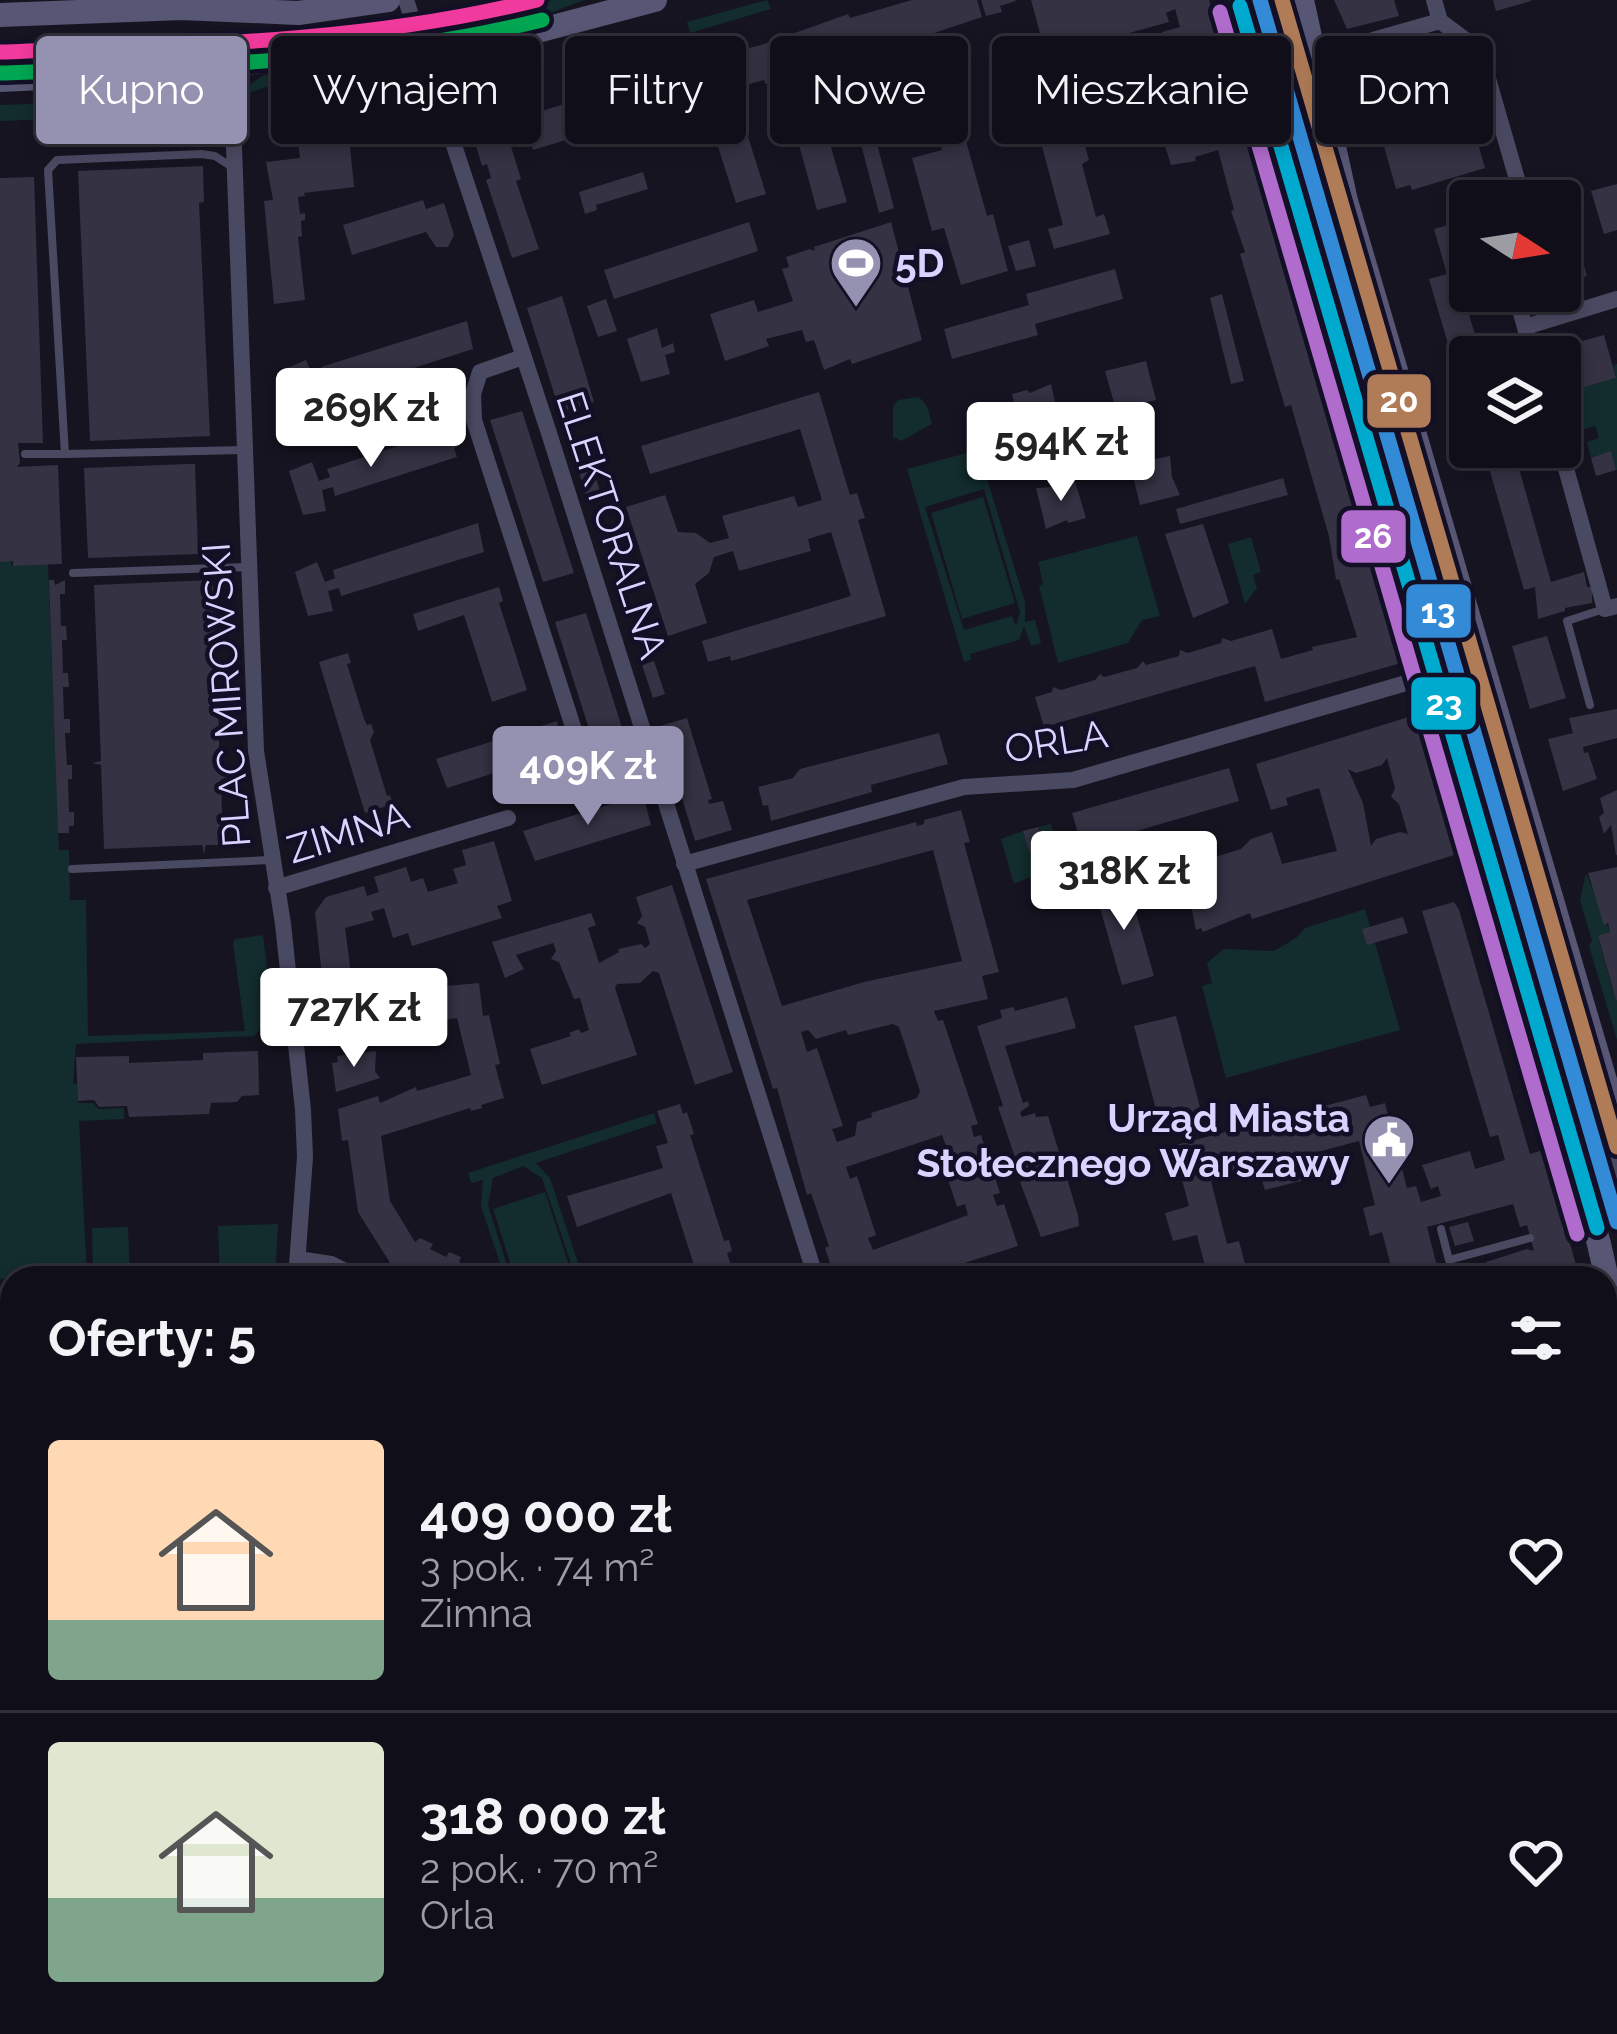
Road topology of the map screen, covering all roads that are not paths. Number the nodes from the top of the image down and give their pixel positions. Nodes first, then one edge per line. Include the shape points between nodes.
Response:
1 (388, 0) edge
2 (406, 0) edge
3 (655, 0) edge
4 (1241, 0) edge
5 (1302, 0) edge
6 (1434, 0) edge
7 (0, 15) edge
8 (1440, 21) junction
9 (418, 36) edge
10 (527, 36) edge
11 (1251, 36) edge
12 (1386, 36) edge
13 (36, 78) edge
14 (0, 80) edge
15 (233, 144) edge
16 (453, 144) edge
17 (1283, 144) edge
18 (234, 168) junction
19 (1517, 180) edge
20 (1617, 299) edge
21 (1521, 312) edge
22 (1525, 327) junction
23 (1527, 336) edge
24 (524, 357) junction
25 (244, 449) junction
26 (25, 454) dead end
27 (65, 454) junction
28 (1567, 468) edge
29 (249, 567) junction
30 (73, 573) dead end
31 (1611, 607) edge
32 (1437, 674) junction
33 (1590, 705) dead end
34 (649, 751) junction
35 (508, 818) dead end
36 (271, 860) junction
37 (684, 864) junction
38 (72, 869) dead end
39 (276, 888) junction
40 (1595, 1049) junction
41 (1617, 1121) edge
42 (1617, 1177) edge
43 (1605, 1218) edge
44 (1566, 1228) dead end
45 (1441, 1229) dead end
46 (1531, 1238) dead end
47 (297, 1266) edge
48 (812, 1266) edge
49 (1611, 1266) edge

1 - 7 main road via 298,13
2 - 9 street, ELEKTORALNA
3 - 10 main road
4 - 11 main road
5 - 40 main road via 1346,201
6 - 8 street
8 - 12 street
8 - 19 street via 1480,51
13 - 14 main road
15 - 18 street, PLAC MIROWSKI
16 - 24 street, ELEKTORALNA
17 - 32 main road
18 - 25 street, PLAC MIROWSKI
18 - 27 lane via 207,154 57,160 49,167
20 - 22 street
21 - 22 street
22 - 23 street
24 - 34 street, ELEKTORALNA
24 - 34 street via 479,372 474,420 587,770
25 - 27 lane
25 - 29 street, PLAC MIROWSKI
26 - 27 lane
28 - 31 street
29 - 30 lane
29 - 36 street, PLAC MIROWSKI via 256,751
31 - 33 lane via 1567,621
32 - 37 street, ORLA via 1072,780 964,787
32 - 43 main road
34 - 37 street, ELEKTORALNA
35 - 39 street, ZIMNA
36 - 38 lane
36 - 39 street, PLAC MIROWSKI
37 - 48 street, ELEKTORALNA
39 - 47 street, PLAC MIROWSKI via 303,1110
40 - 41 main road
40 - 42 lane
43 - 44 lane
43 - 49 main road
45 - 46 lane via 1449,1260

